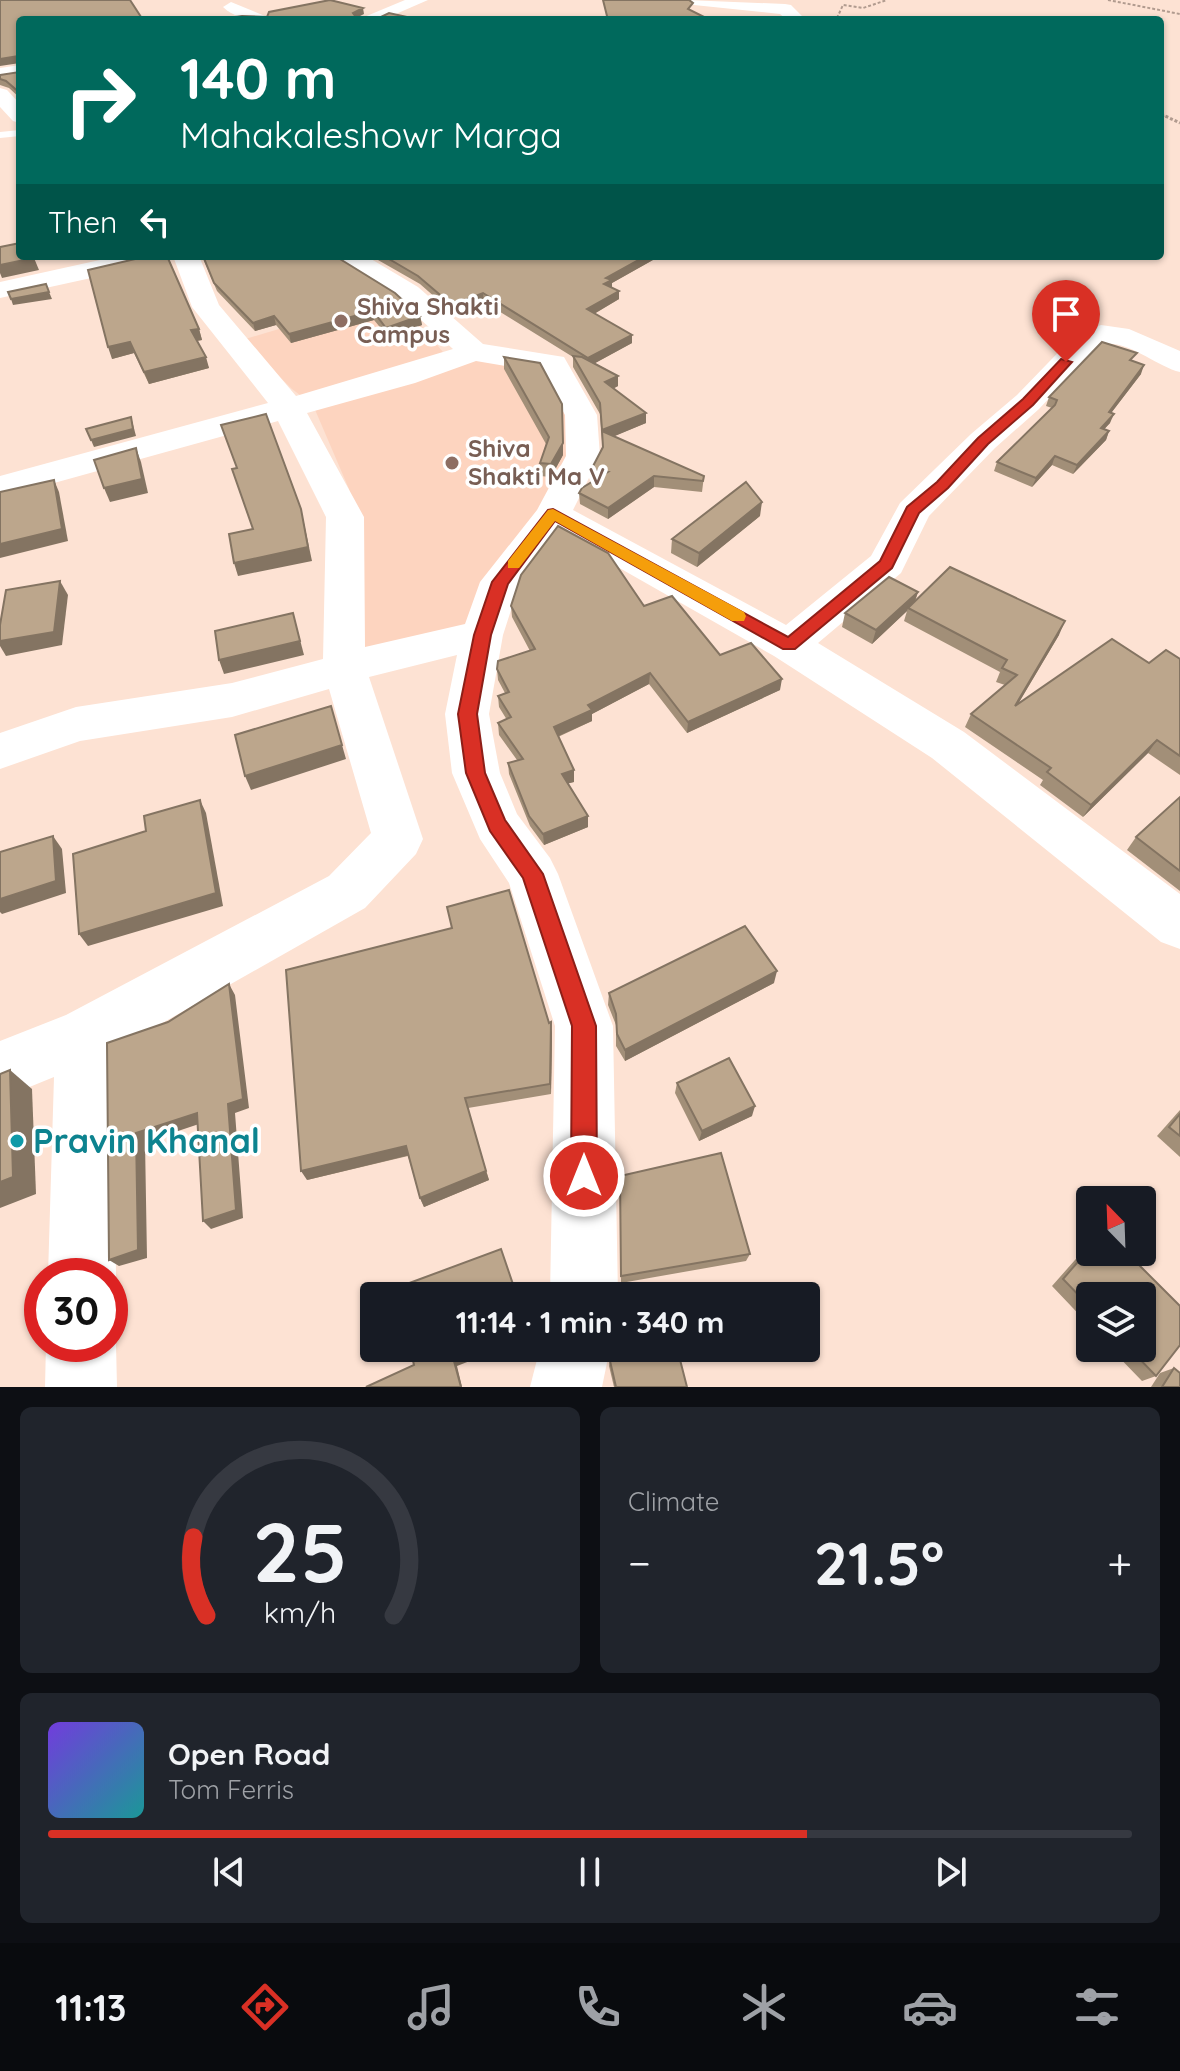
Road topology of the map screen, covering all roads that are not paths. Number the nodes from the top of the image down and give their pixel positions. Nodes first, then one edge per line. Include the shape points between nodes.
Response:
1 (420, 0) edge
2 (694, 0) edge
3 (231, 7) dead end
4 (250, 16) edge
5 (377, 16) edge
6 (793, 16) edge
7 (138, 260) edge
8 (188, 260) edge
9 (354, 260) edge
10 (0, 290) edge
11 (474, 352) junction
12 (1180, 363) edge
13 (287, 406) junction
14 (0, 487) edge
15 (553, 514) junction
16 (482, 635) junction
17 (789, 645) junction
18 (344, 668) junction
19 (0, 751) edge
20 (1180, 925) edge
21 (84, 1036) junction
22 (0, 1070) edge
23 (82, 1258) edge
24 (584, 1282) edge
25 (81, 1362) edge
26 (572, 1362) edge
27 (81, 1387) edge
28 (566, 1387) edge

1 - 5 street
2 - 6 street via 785,9
3 - 4 street
7 - 10 street
8 - 13 street via 206,307
9 - 11 street via 408,293
11 - 13 street
11 - 15 street via 553,364 581,415 583,456
12 - 17 street via 1129,338 1101,334 1087,340 913,511 887,564
13 - 14 street
13 - 18 street via 345,517
15 - 16 street via 500,582
15 - 17 street
16 - 18 street
16 - 24 street via 467,714 476,773 497,825 532,874 584,1026
17 - 20 street via 948,745
18 - 19 street via 232,700 76,724
18 - 21 street via 398,839 347,892
21 - 22 street
21 - 23 street
25 - 27 street
26 - 28 street

